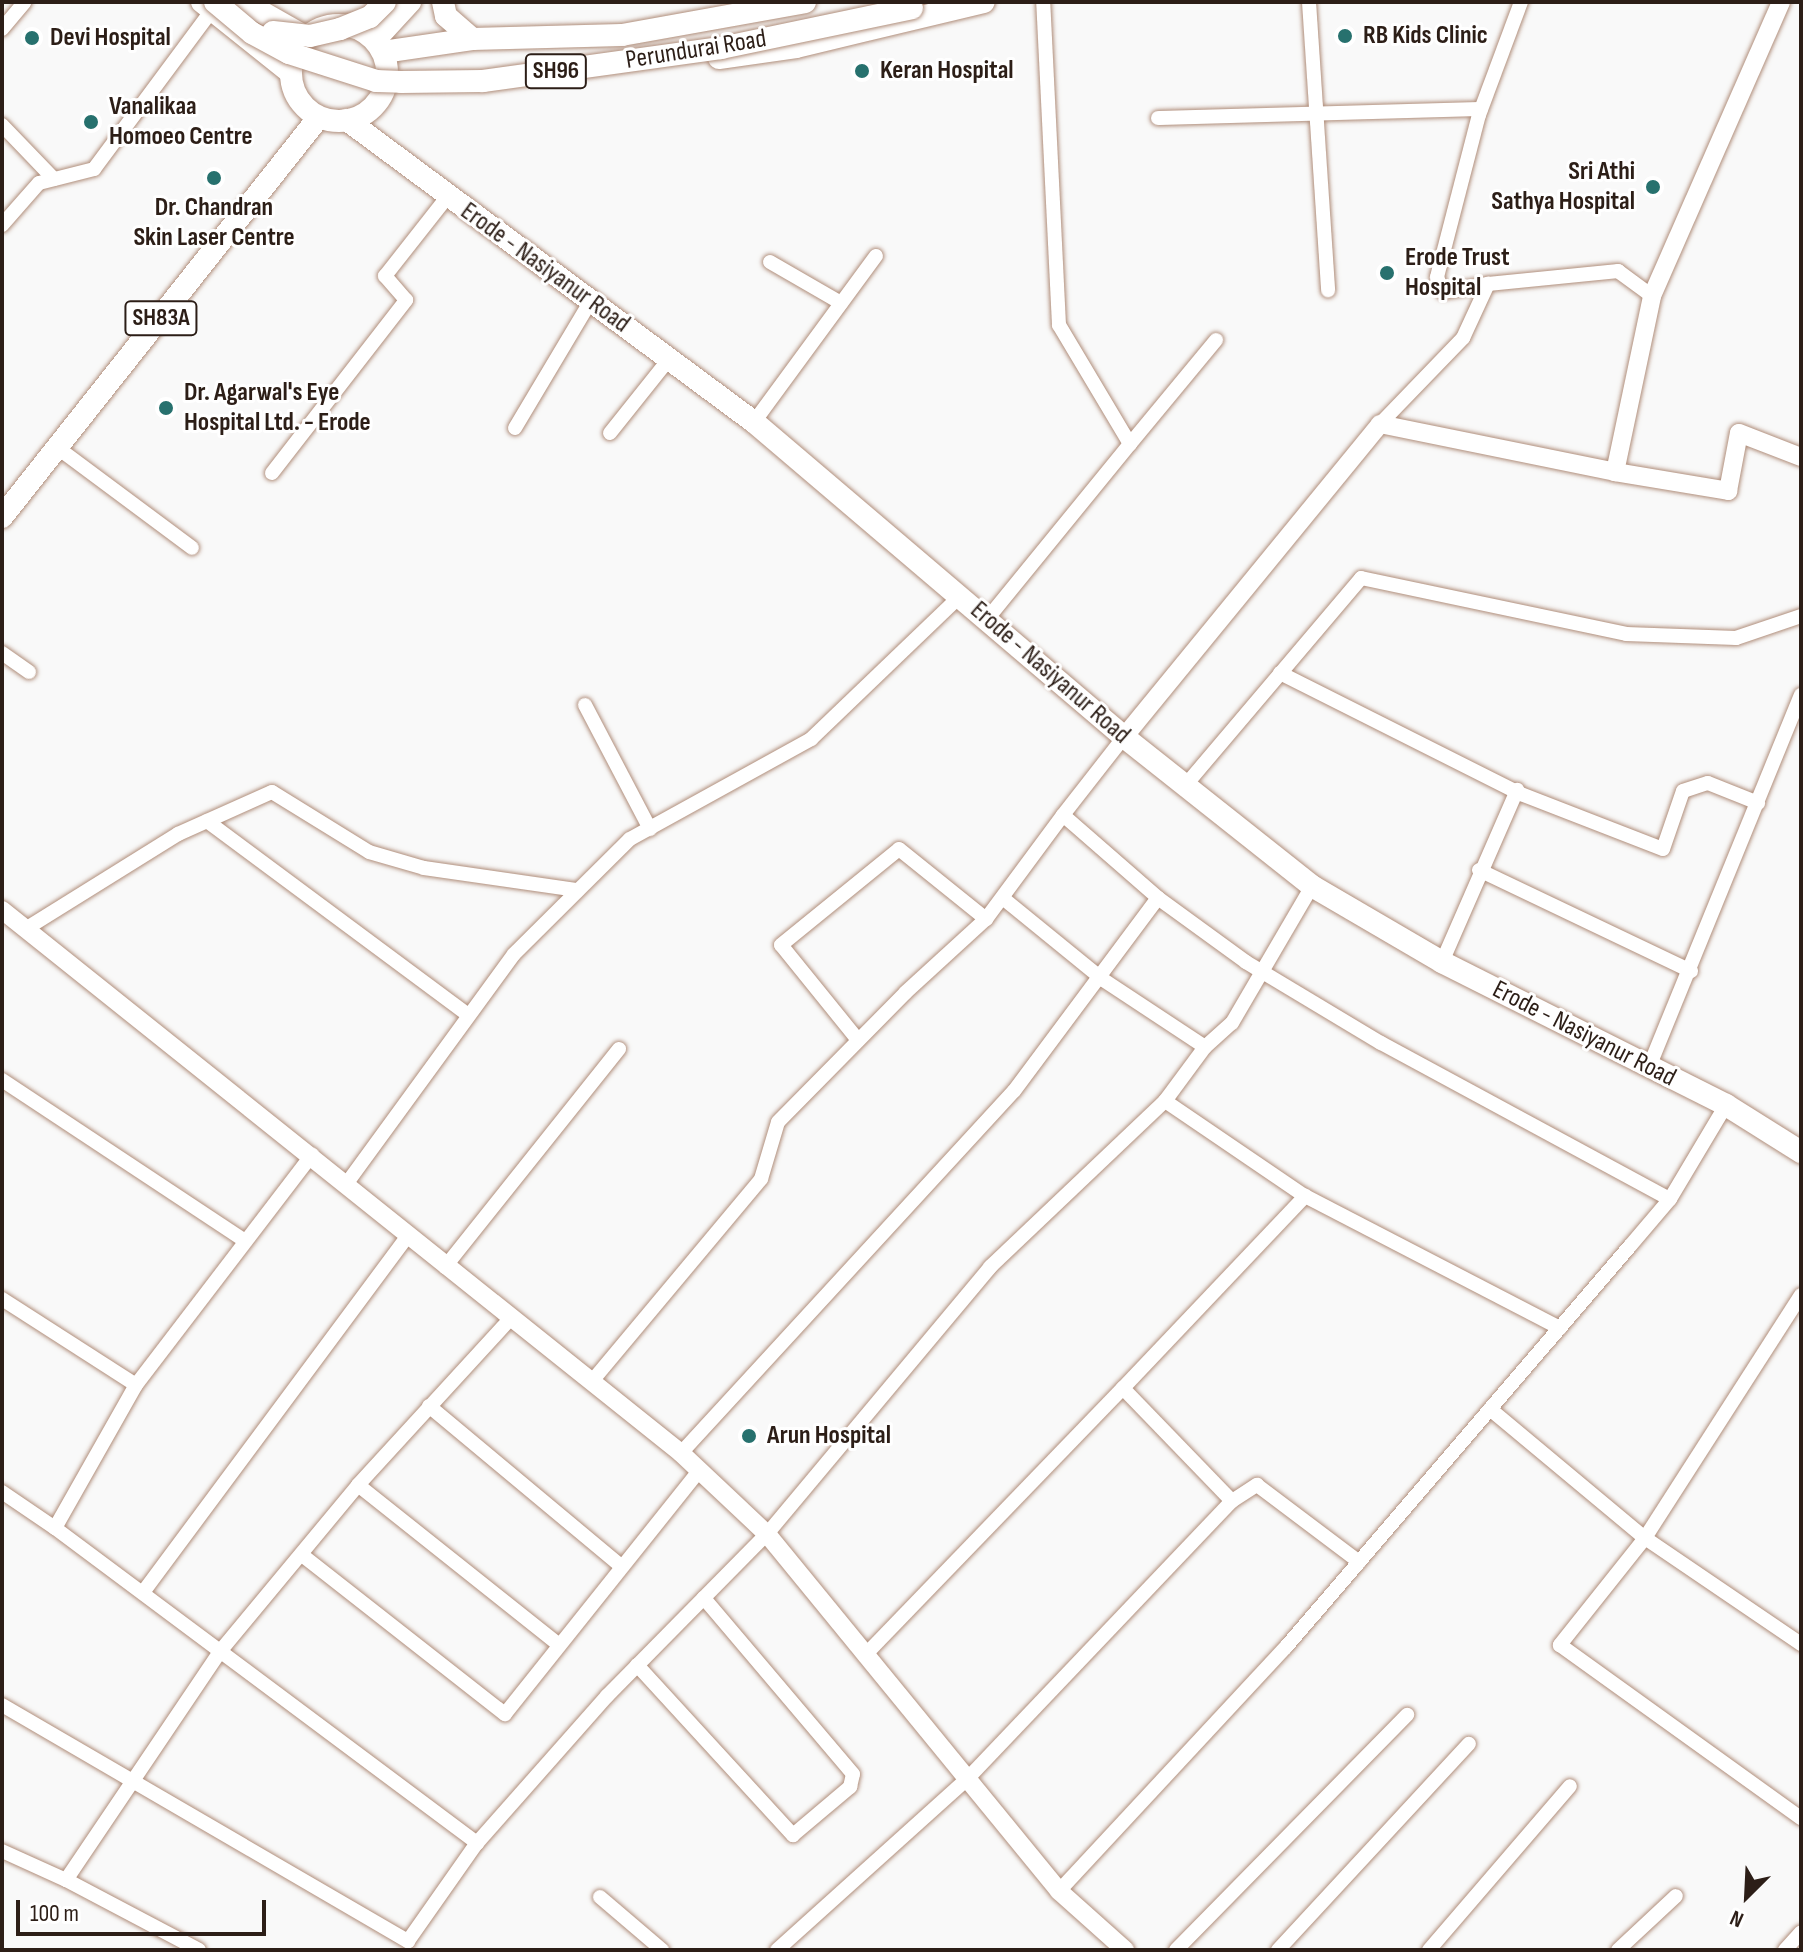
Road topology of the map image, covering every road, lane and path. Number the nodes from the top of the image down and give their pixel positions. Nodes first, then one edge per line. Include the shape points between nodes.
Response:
1 (25, 2) edge
2 (244, 2) edge
3 (385, 2) edge
4 (410, 2) edge
5 (443, 2) edge
6 (805, 2) edge
7 (878, 2) edge
8 (956, 2) edge
9 (984, 2) edge
10 (1043, 2) edge
11 (1309, 2) edge
12 (1521, 2) edge
13 (1781, 2) edge
14 (215, 4) edge
15 (2, 29) edge
16 (273, 32) junction
17 (306, 37) junction
18 (472, 39) junction
19 (379, 46) junction
20 (291, 73) junction
21 (385, 87) junction
22 (1481, 109) junction
23 (1316, 114) junction
24 (319, 117) junction
25 (1158, 118) dead end
26 (347, 120) junction
27 (2, 125) edge
28 (54, 179) junction
29 (448, 196) junction
30 (2, 225) edge
31 (876, 256) dead end
32 (770, 262) dead end
33 (1488, 284) junction
34 (1328, 290) dead end
35 (1652, 296) junction
36 (590, 302) junction
37 (841, 303) junction
38 (1216, 340) dead end
39 (669, 359) junction
40 (754, 422) junction
41 (1380, 424) junction
42 (515, 428) dead end
43 (610, 433) dead end
44 (1130, 444) junction
45 (58, 448) junction
46 (1801, 457) edge
47 (1615, 472) junction
48 (272, 473) dead end
49 (2, 517) edge
50 (192, 548) dead end
51 (961, 595) junction
52 (1801, 616) edge
53 (988, 618) junction
54 (2, 653) edge
55 (29, 672) dead end
56 (1280, 673) junction
57 (1801, 695) edge
58 (585, 705) dead end
59 (1124, 737) junction
60 (1184, 787) junction
61 (1517, 790) junction
62 (1758, 803) junction
63 (1063, 815) junction
64 (207, 821) junction
65 (650, 829) junction
66 (1479, 870) junction
67 (1312, 886) junction
68 (577, 890) junction
69 (1158, 898) junction
70 (1004, 899) junction
71 (2, 910) edge
72 (986, 919) junction
73 (27, 928) junction
74 (1442, 962) junction
75 (1259, 969) junction
76 (1691, 971) junction
77 (1102, 979) junction
78 (467, 1014) junction
79 (858, 1040) junction
80 (1205, 1047) junction
81 (619, 1049) dead end
82 (1649, 1067) junction
83 (2, 1080) edge
84 (1165, 1101) junction
85 (1726, 1105) junction
86 (1801, 1152) edge
87 (312, 1155) junction
88 (347, 1183) junction
89 (1305, 1196) junction
90 (1670, 1199) junction
91 (408, 1235) junction
92 (245, 1241) junction
93 (445, 1267) junction
94 (1801, 1295) edge
95 (2, 1299) edge
96 (511, 1318) junction
97 (1560, 1328) junction
98 (593, 1380) junction
99 (136, 1385) junction
100 (1123, 1388) junction
101 (429, 1406) junction
102 (1490, 1409) junction
103 (681, 1453) junction
104 (700, 1470) junction
105 (358, 1485) junction
106 (2, 1492) edge
107 (1232, 1501) junction
108 (55, 1528) junction
109 (767, 1534) junction
110 (1645, 1538) junction
111 (302, 1555) junction
112 (1359, 1562) junction
113 (621, 1566) junction
114 (144, 1591) junction
115 (704, 1598) junction
116 (1801, 1644) edge
117 (559, 1645) junction
118 (222, 1649) junction
119 (867, 1653) junction
120 (637, 1665) junction
121 (2, 1705) edge
122 (1407, 1715) dead end
123 (1469, 1744) dead end
124 (969, 1777) junction
125 (130, 1783) junction
126 (1570, 1786) dead end
127 (1801, 1818) edge
128 (477, 1843) junction
129 (2, 1851) edge
130 (66, 1880) junction
131 (1059, 1891) junction
132 (1676, 1896) dead end
133 (600, 1897) dead end
134 (1801, 1932) edge
135 (199, 1950) edge
136 (662, 1950) edge
137 (777, 1950) edge
138 (1125, 1950) edge
139 (1176, 1950) edge
140 (1278, 1950) edge
141 (1429, 1950) edge
142 (1618, 1950) edge
143 (1785, 1950) edge

1 - 15 street
2 - 17 main road
3 - 16 main road, bridge via 370,17 340,29 310,36
4 - 19 main road
5 - 18 main road via 446,16
6 - 18 main road via 622,35
7 - 16 main road, Perundurai Road / SH96 via 703,38 429,74 376,70 319,55
8 - 14 main road, Perundurai Road / SH96, bridge via 706,50 483,81 401,82 376,81 299,57 252,33
9 - 21 main road via 796,47 613,73 462,91
10 - 44 street via 1059,325
11 - 23 street
12 - 22 street
13 - 35 street
14 - 16 main road, Perundurai Road / SH96
14 - 20 main road
14 - 28 street via 94,169
17 - 19 main road via 329,25 346,25
17 - 20 main road
18 - 19 main road
19 - 21 main road
20 - 24 main road via 302,103
21 - 26 main road via 373,107
22 - 23 street
22 - 33 street via 1437,277 1443,292
23 - 25 street
23 - 34 street
24 - 26 main road
24 - 45 main road, SH83A
26 - 29 main road, Erode - Nasiyanur Road
27 - 28 street
28 - 30 street via 39,183
29 - 36 main road, Erode - Nasiyanur Road
29 - 48 street via 385,276 406,300
31 - 37 street
32 - 37 street
33 - 35 street via 1618,271
33 - 41 street via 1463,338
35 - 47 street
36 - 39 main road, Erode - Nasiyanur Road
36 - 42 street
37 - 40 street
38 - 44 street
39 - 40 main road, Erode - Nasiyanur Road
39 - 43 street
40 - 51 main road, Erode - Nasiyanur Road
41 - 47 street
41 - 59 street
44 - 53 street
45 - 49 main road, SH83A
45 - 50 street
46 - 47 street via 1739,433 1728,491
51 - 53 main road, Erode - Nasiyanur Road
51 - 65 street via 811,739
52 - 56 street via 1736,638 1626,634 1361,578
53 - 59 main road, Erode - Nasiyanur Road
54 - 55 street
56 - 60 street
56 - 61 street
57 - 62 street
58 - 65 street
59 - 60 main road, Erode - Nasiyanur Road
59 - 63 street
60 - 67 main road, Erode - Nasiyanur Road
61 - 62 street via 1663,849 1683,791 1708,783
61 - 66 street
62 - 76 street
63 - 69 street
63 - 70 street
64 - 68 street via 272,792 369,852 424,868
64 - 73 street
64 - 78 street
65 - 68 street via 630,839
66 - 74 street
66 - 76 street
67 - 74 main road, Erode - Nasiyanur Road
67 - 75 street
68 - 78 street via 514,954
69 - 75 street
69 - 77 street
70 - 72 street
70 - 77 street
71 - 73 street
72 - 79 street
72 - 79 street via 899,849 781,945
73 - 87 street
74 - 82 main road, Erode - Nasiyanur Road
75 - 80 street via 1232,1023
75 - 90 street via 1381,1043
76 - 82 street
77 - 80 street
77 - 103 street via 1014,1091
78 - 88 street via 396,1122
79 - 98 street via 778,1122 761,1179
80 - 84 street
81 - 93 street
82 - 85 main road, Erode - Nasiyanur Road
83 - 92 street
84 - 89 street
84 - 109 street via 990,1267
85 - 86 main road, Erode - Nasiyanur Road
85 - 90 street
87 - 88 street
87 - 92 street
88 - 91 street
89 - 97 street
89 - 100 street
90 - 97 street
91 - 93 street
91 - 114 street
92 - 99 street
93 - 96 street
94 - 110 street
95 - 99 street
96 - 98 street
96 - 101 street
97 - 102 street
98 - 103 street
99 - 108 street
100 - 107 street
100 - 119 street
101 - 105 street
101 - 113 street
102 - 110 street
102 - 112 street
103 - 104 street
104 - 109 street
104 - 113 street
105 - 111 street
105 - 117 street
106 - 108 street
107 - 112 street via 1257,1485
107 - 124 street
108 - 114 street
109 - 115 street
109 - 119 street
110 - 116 street
110 - 127 street via 1560,1645
111 - 117 street via 505,1714
111 - 118 street
112 - 131 street
113 - 117 street
114 - 118 street
115 - 120 street
115 - 120 street via 853,1774 850,1787 793,1835
118 - 125 street
118 - 128 street
119 - 124 street
120 - 128 street
121 - 125 street
122 - 139 street
123 - 140 street
124 - 131 street
124 - 137 street
125 - 128 street via 408,1941
125 - 130 street
126 - 141 street
129 - 130 street
130 - 135 street
131 - 138 street
132 - 142 street
133 - 136 street
134 - 143 street

